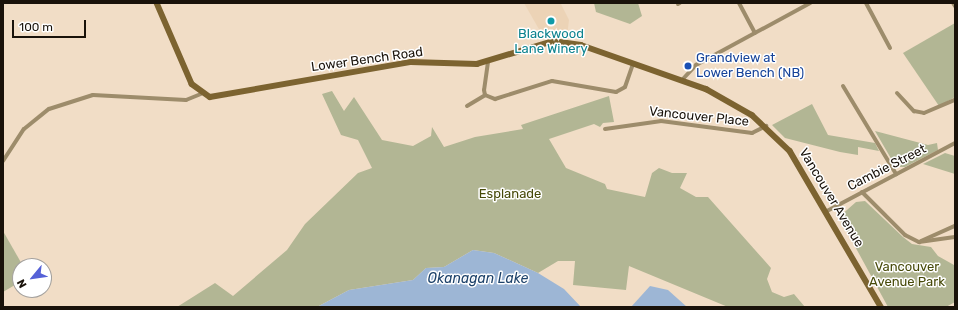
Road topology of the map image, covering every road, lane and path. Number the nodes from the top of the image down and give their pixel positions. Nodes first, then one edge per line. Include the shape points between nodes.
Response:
1 (157, 3) edge
2 (739, 3) edge
3 (810, 3) edge
4 (866, 3) edge
5 (953, 3) edge
6 (955, 6) edge
7 (755, 33) junction
8 (890, 48) dead end
9 (488, 62) junction
10 (633, 64) junction
11 (682, 80) junction
12 (843, 86) dead end
13 (897, 93) dead end
14 (201, 94) junction
15 (485, 95) junction
16 (955, 100) edge
17 (467, 106) dead end
18 (766, 126) junction
19 (605, 128) dead end
20 (955, 143) edge
21 (3, 161) edge
22 (896, 174) junction
23 (862, 192) junction
24 (827, 210) junction
25 (955, 226) edge
26 (955, 237) edge
27 (919, 242) junction
28 (881, 307) edge

1 - 14 street via 189,79
2 - 7 street
3 - 7 street
4 - 8 street
5 - 6 street
7 - 11 street via 696,65
9 - 10 street, Lower Bench Road via 553,41 581,46
9 - 14 street, Lower Bench Road via 411,62 220,96
9 - 15 street
10 - 11 street, Lower Bench Road
10 - 15 street via 625,88 616,92 552,81 533,84 500,99
11 - 18 street, Lower Bench Road via 730,100
12 - 22 street
13 - 16 street via 914,111 924,113
14 - 21 street, Lower Bench Road via 186,100 93,95 49,110 24,129
15 - 17 street
18 - 19 street, Vancouver Place via 752,133 661,121
18 - 24 street, Vancouver Avenue via 801,166
20 - 22 street, Cambie Street
22 - 23 street, Cambie Street
23 - 24 street, Cambie Street
23 - 27 street via 905,235
24 - 28 street, Vancouver Avenue
25 - 27 street
26 - 27 street

